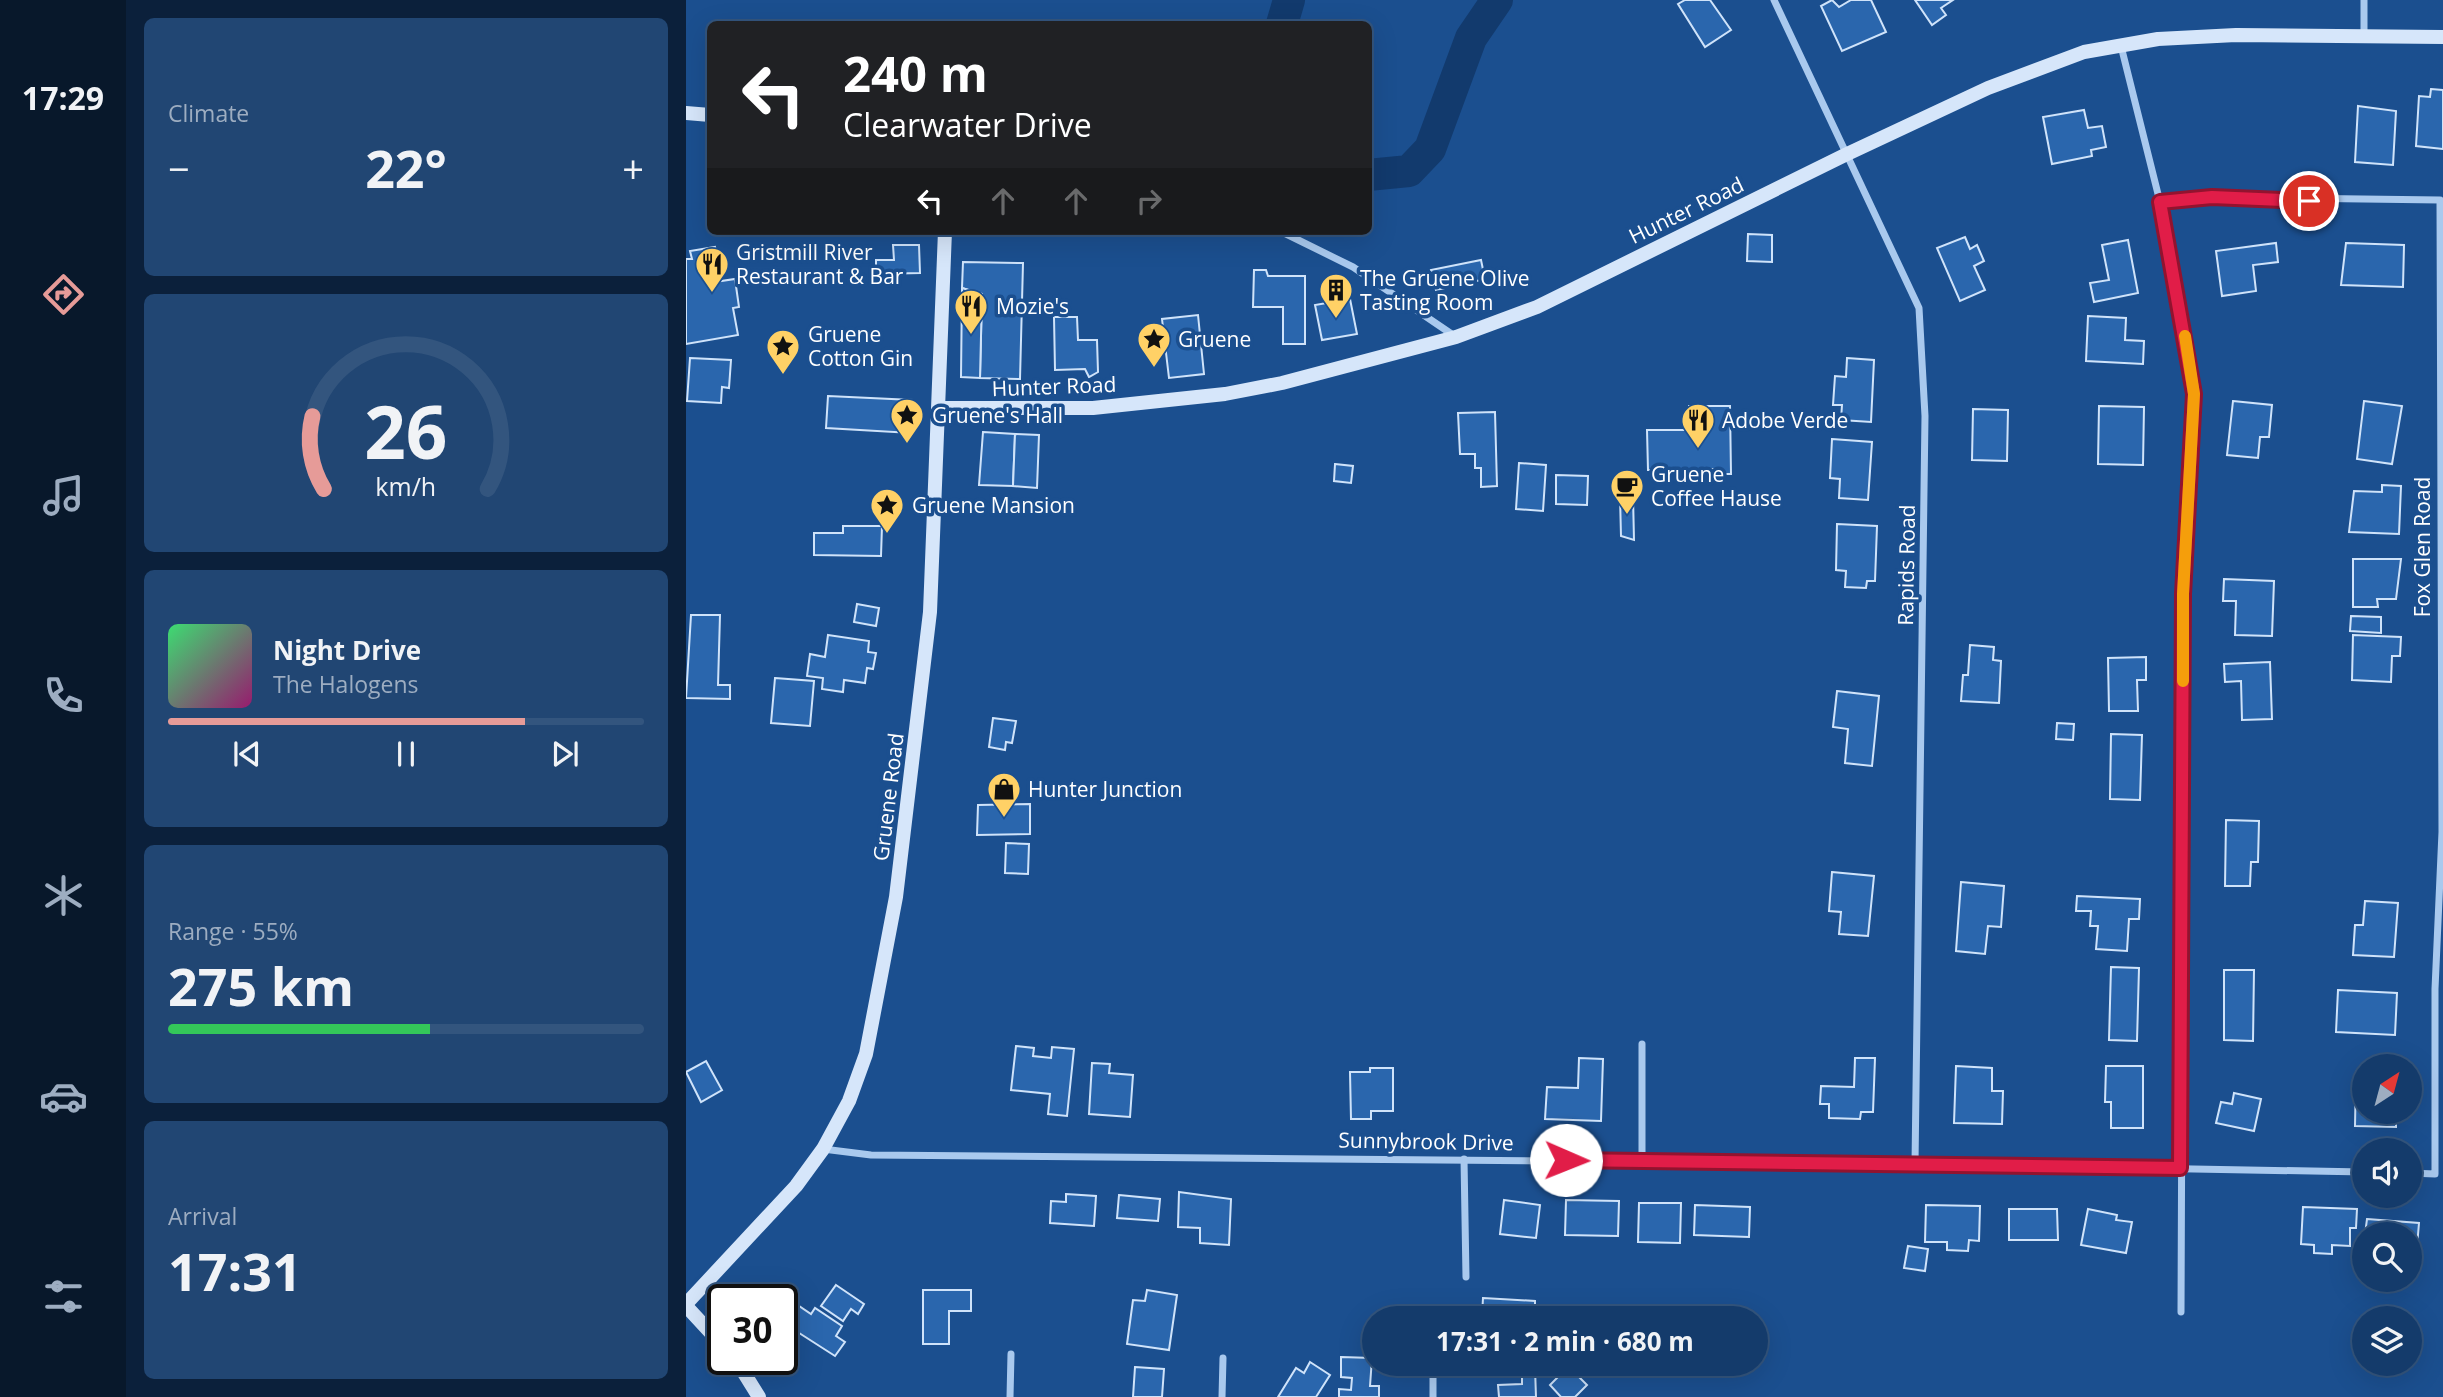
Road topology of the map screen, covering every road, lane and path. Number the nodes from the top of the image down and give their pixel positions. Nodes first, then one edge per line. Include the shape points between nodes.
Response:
1 (1774, 0) edge
2 (2364, 0) edge
3 (2364, 36) junction
4 (2443, 37) edge
5 (2121, 45) junction
6 (686, 113) edge
7 (707, 115) edge
8 (1845, 155) junction
9 (2160, 202) junction
10 (945, 235) edge
11 (1288, 235) edge
12 (1456, 337) junction
13 (940, 408) junction
14 (2443, 832) edge
15 (1642, 1044) dead end
16 (823, 1149) junction
17 (1464, 1159) junction
18 (1642, 1161) junction
19 (1915, 1164) junction
20 (2180, 1168) junction
21 (2352, 1172) edge
22 (2422, 1173) edge
23 (1466, 1277) dead end
24 (686, 1305) edge
25 (2181, 1312) dead end
26 (707, 1328) edge
27 (1011, 1354) dead end
28 (1223, 1358) dead end
29 (745, 1375) edge
30 (1433, 1376) edge
31 (759, 1397) edge
32 (1010, 1397) edge
33 (1223, 1397) edge
34 (1433, 1397) edge

1 - 8 street, Rapids Road
2 - 3 street
3 - 4 street, Hunter Road
3 - 5 street, Hunter Road via 2236,35
5 - 8 street, Hunter Road via 2027,71
5 - 9 street
6 - 7 street
8 - 12 street, Hunter Road via 1536,307
8 - 19 street, Rapids Road via 1919,308 1925,377
9 - 14 street, Fox Glen Road via 2212,197 2441,200
9 - 20 street via 2194,394 2183,594
10 - 13 street, Gruene Road
11 - 12 street via 1353,267
12 - 13 street, Hunter Road via 1225,394 1093,408
13 - 16 street, Gruene Road via 930,612 896,897 866,1054 849,1101
14 - 22 street, Fox Glen Road via 2435,989 2435,1174
15 - 18 street
16 - 17 street, Sunnybrook Drive via 871,1154
16 - 24 street, Gruene Road via 796,1186
17 - 18 street, Sunnybrook Drive
17 - 23 street
18 - 19 street, Sunnybrook Drive
19 - 20 street, Sunnybrook Drive
20 - 21 street, Sunnybrook Drive
20 - 25 street
24 - 26 street
27 - 32 street
28 - 33 street
29 - 31 street
30 - 34 street

